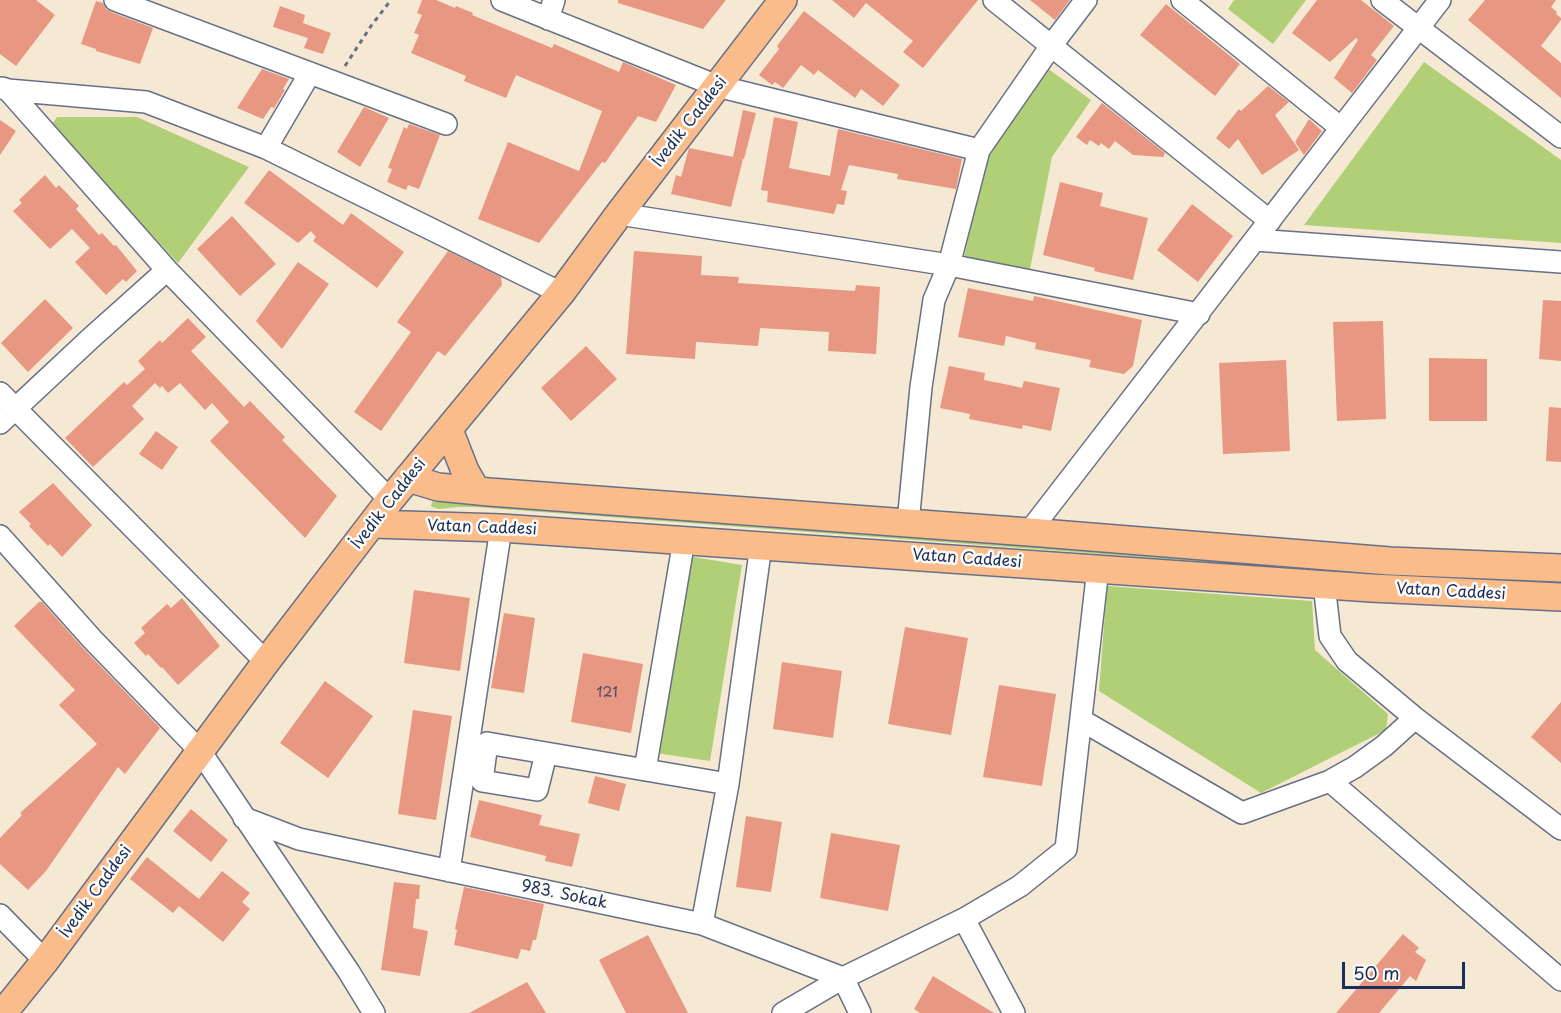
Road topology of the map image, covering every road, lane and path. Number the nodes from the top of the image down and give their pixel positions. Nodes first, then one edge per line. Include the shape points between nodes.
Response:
1 (115, 0) edge
2 (391, 0) edge
3 (502, 0) edge
4 (783, 0) edge
5 (994, 0) edge
6 (1086, 0) edge
7 (1182, 0) edge
8 (1382, 0) edge
9 (1440, 0) edge
10 (551, 9) edge
11 (1418, 28) junction
12 (1051, 46) junction
13 (310, 73) junction
14 (335, 83) junction
15 (717, 86) junction
16 (4, 89) edge
17 (446, 124) dead end
18 (1341, 128) junction
19 (1561, 137) edge
20 (266, 148) junction
21 (979, 150) junction
22 (619, 214) junction
23 (1270, 221) junction
24 (1255, 240) junction
25 (1561, 262) edge
26 (949, 265) junction
27 (167, 270) junction
28 (561, 293) junction
29 (1199, 314) junction
30 (0, 393) edge
31 (8, 416) edge
32 (449, 430) junction
33 (408, 478) junction
34 (476, 490) junction
35 (390, 500) junction
36 (908, 523) junction
37 (372, 524) junction
38 (501, 528) junction
39 (1029, 532) junction
40 (0, 536) edge
41 (684, 540) junction
42 (761, 545) junction
43 (1098, 568) junction
44 (1561, 568) edge
45 (1324, 584) junction
46 (1561, 597) edge
47 (266, 662) junction
48 (1415, 718) junction
49 (1081, 720) junction
50 (200, 751) junction
51 (546, 754) dead end
52 (645, 770) junction
53 (1329, 781) junction
54 (728, 784) junction
55 (244, 818) junction
56 (1561, 829) edge
57 (449, 871) junction
58 (0, 915) edge
59 (964, 919) junction
60 (702, 924) junction
61 (45, 961) junction
62 (843, 978) junction
63 (1561, 980) edge
64 (3, 1013) edge
65 (374, 1013) edge
66 (783, 1013) edge
67 (860, 1013) edge
68 (1014, 1013) edge

1 - 13 street
2 - 14 path
3 - 10 street
4 - 15 main road, İvedik Caddesi
5 - 12 street
6 - 12 street
7 - 18 street
8 - 11 street
9 - 11 street
10 - 15 street
11 - 18 street
11 - 19 street
12 - 21 street
12 - 23 street
13 - 14 street
13 - 20 street
14 - 17 street
15 - 21 street
15 - 22 main road, İvedik Caddesi
16 - 20 street via 146,102
16 - 27 street
18 - 23 street
20 - 28 street
21 - 26 street
22 - 26 street
22 - 28 main road, İvedik Caddesi
23 - 24 street
24 - 25 street
24 - 29 street
26 - 29 street
26 - 36 street via 934,300
27 - 31 street
27 - 35 street
28 - 32 main road, İvedik Caddesi
29 - 39 street
30 - 31 street
31 - 47 street
32 - 33 main road, İvedik Caddesi
32 - 34 main road
33 - 34 main road, Vatan Caddesi via 438,487
33 - 35 main road, İvedik Caddesi
34 - 36 main road, Vatan Caddesi
35 - 37 main road, İvedik Caddesi
36 - 39 main road, Vatan Caddesi
37 - 38 main road, Vatan Caddesi
37 - 47 main road, İvedik Caddesi
38 - 41 main road, Vatan Caddesi
38 - 57 street
39 - 44 main road, Vatan Caddesi via 1390,561
40 - 50 street
41 - 42 main road, Vatan Caddesi
41 - 52 street
42 - 43 main road, Vatan Caddesi
42 - 54 street
43 - 45 main road, Vatan Caddesi
43 - 49 street
45 - 46 main road, Vatan Caddesi
45 - 48 street via 1330,636 1338,650
47 - 50 main road, İvedik Caddesi
48 - 53 street via 1384,746
48 - 56 street
49 - 53 street via 1242,813
49 - 59 street via 1066,849 1020,886
50 - 55 street
50 - 61 main road, İvedik Caddesi
51 - 52 street
52 - 54 street
53 - 63 street
54 - 60 street
55 - 57 street, 983. Sokak via 299,839
55 - 65 street
57 - 60 street, 983. Sokak
58 - 61 street
59 - 62 street
59 - 68 street
60 - 62 street, 983. Sokak
61 - 64 main road, İvedik Caddesi
62 - 66 street
62 - 67 street

